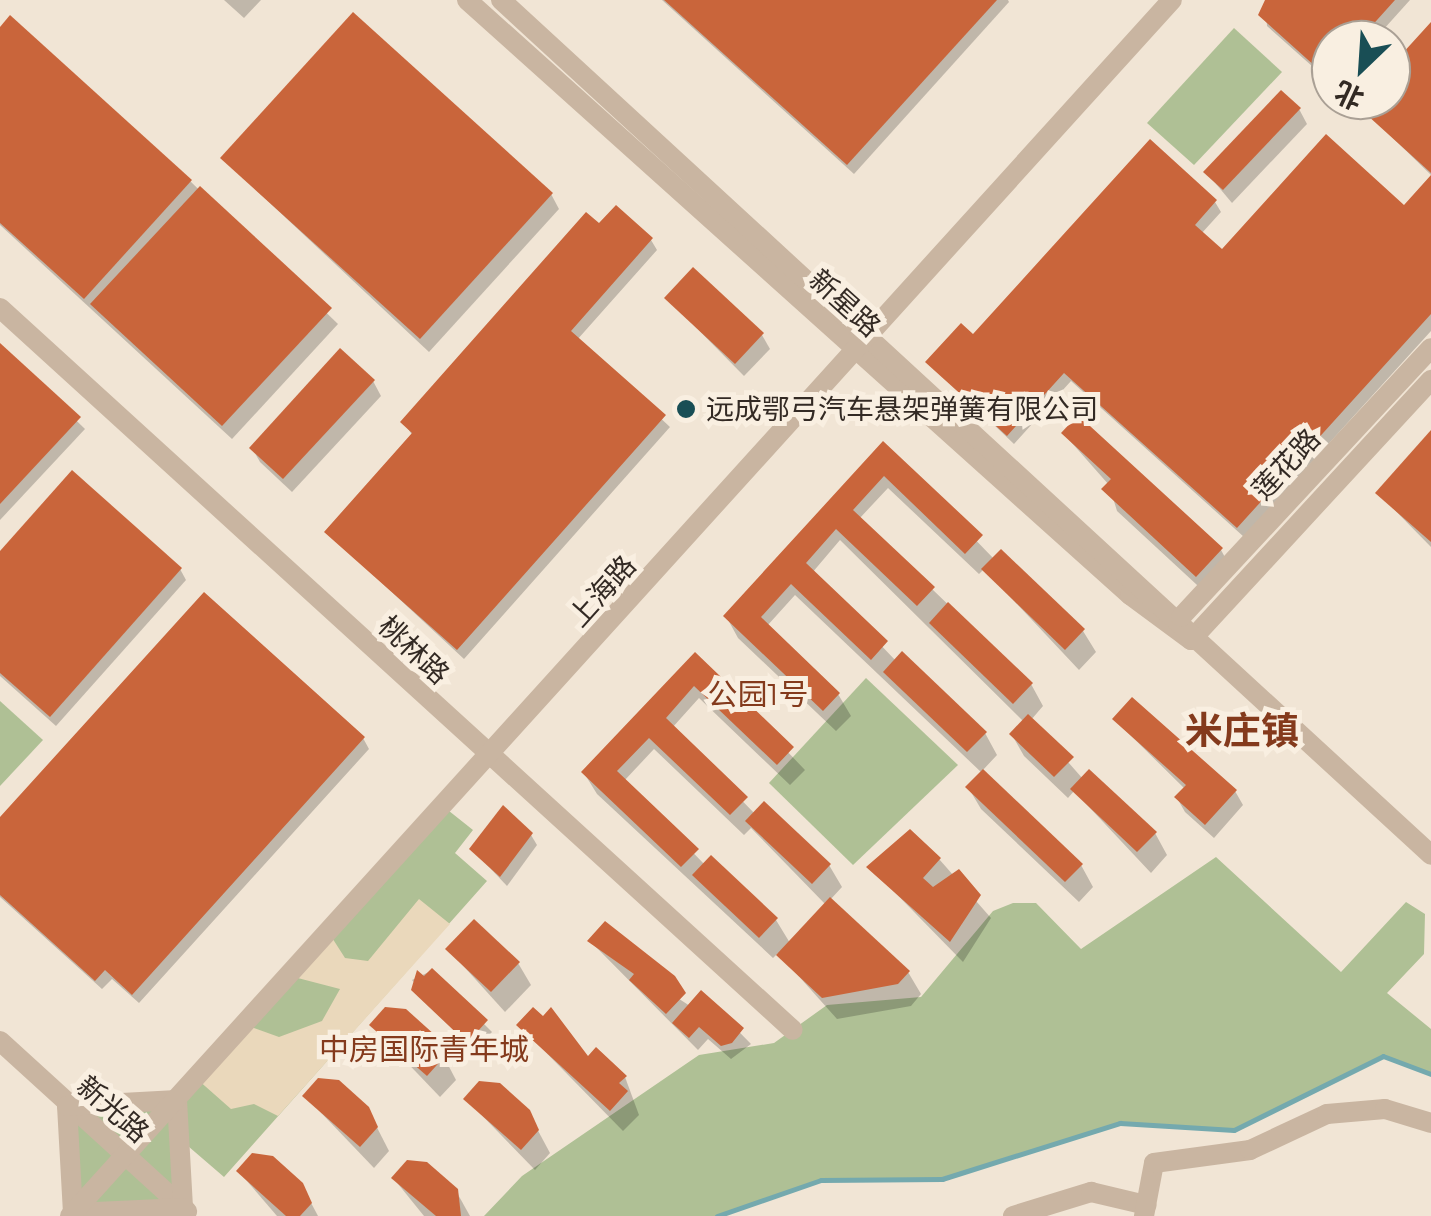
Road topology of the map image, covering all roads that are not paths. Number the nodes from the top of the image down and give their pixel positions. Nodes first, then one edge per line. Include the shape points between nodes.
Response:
1 (467, 0) edge
2 (500, 0) edge
3 (1172, 0) edge
4 (0, 308) edge
5 (864, 342) junction
6 (1431, 348) edge
7 (1431, 380) edge
8 (1181, 618) junction
9 (1192, 640) junction
10 (489, 757) junction
11 (1431, 855) edge
12 (793, 1030) dead end
13 (0, 1041) edge
14 (177, 1100) junction
15 (67, 1106) junction
16 (1431, 1123) edge
17 (126, 1157) junction
18 (1145, 1211) edge
19 (188, 1212) edge
20 (72, 1215) edge
21 (1013, 1216) edge

1 - 5 street, 新星路
2 - 5 street, 新星路
3 - 5 street, 上海路
4 - 10 street, 桃林路
5 - 8 street, 新星路
5 - 9 street, 新星路
5 - 10 street, 上海路
6 - 8 street, 莲花路
7 - 9 street, 莲花路
8 - 9 street
9 - 11 street, 新星路
10 - 12 street, 桃林路
10 - 14 street, 上海路
13 - 15 street, 新光路
14 - 15 street
14 - 17 street, 上海路
14 - 19 street
15 - 17 street, 新光路
15 - 20 street
16 - 18 street via 1385,1109 1327,1114 1250,1150 1154,1163
17 - 19 street, 新光路
17 - 20 street, 上海路
18 - 21 street via 1091,1192
19 - 20 street

